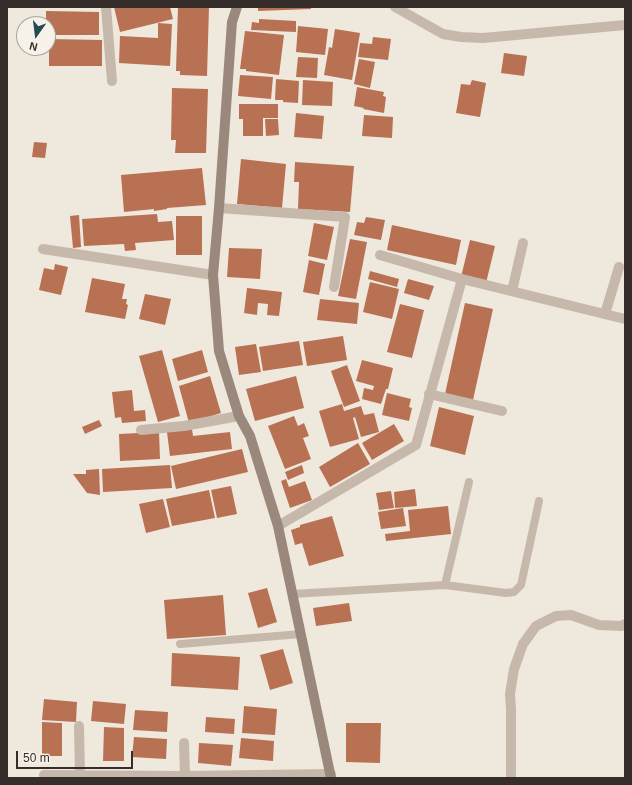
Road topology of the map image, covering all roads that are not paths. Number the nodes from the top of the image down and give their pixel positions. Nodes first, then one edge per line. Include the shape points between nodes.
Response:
1 (106, 7) edge
2 (237, 7) edge
3 (395, 7) edge
4 (625, 25) edge
5 (112, 81) dead end
6 (219, 208) junction
7 (523, 243) dead end
8 (43, 249) dead end
9 (380, 255) dead end
10 (619, 266) dead end
11 (212, 275) junction
12 (462, 279) junction
13 (334, 287) dead end
14 (512, 291) junction
15 (606, 314) junction
16 (625, 319) edge
17 (429, 394) junction
18 (502, 411) dead end
19 (239, 416) junction
20 (141, 430) dead end
21 (469, 482) dead end
22 (539, 501) dead end
23 (278, 526) junction
24 (445, 585) junction
25 (293, 594) junction
26 (625, 624) edge
27 (301, 634) junction
28 (180, 644) dead end
29 (79, 726) dead end
30 (184, 742) dead end
31 (44, 775) dead end
32 (80, 776) junction
33 (185, 776) junction
34 (331, 776) edge
35 (511, 778) edge

1 - 5 street
2 - 6 street via 232,22
3 - 4 street via 443,34 461,37 483,38
6 - 11 street
6 - 13 street via 345,216
7 - 14 street
8 - 11 street
9 - 12 street
10 - 15 street
11 - 19 street via 218,351
12 - 14 street
12 - 17 street
14 - 15 street
15 - 16 street
17 - 18 street
17 - 23 street via 416,445
19 - 20 street via 184,426
19 - 23 street via 250,436
21 - 24 lane
22 - 24 lane via 520,585 514,592
23 - 25 street
24 - 25 lane
25 - 27 street
26 - 35 street via 599,625 571,615 556,616 536,626 523,644 514,669 510,694
27 - 28 lane
27 - 34 street
29 - 32 street
30 - 33 street
31 - 32 street
32 - 33 street
33 - 34 street

